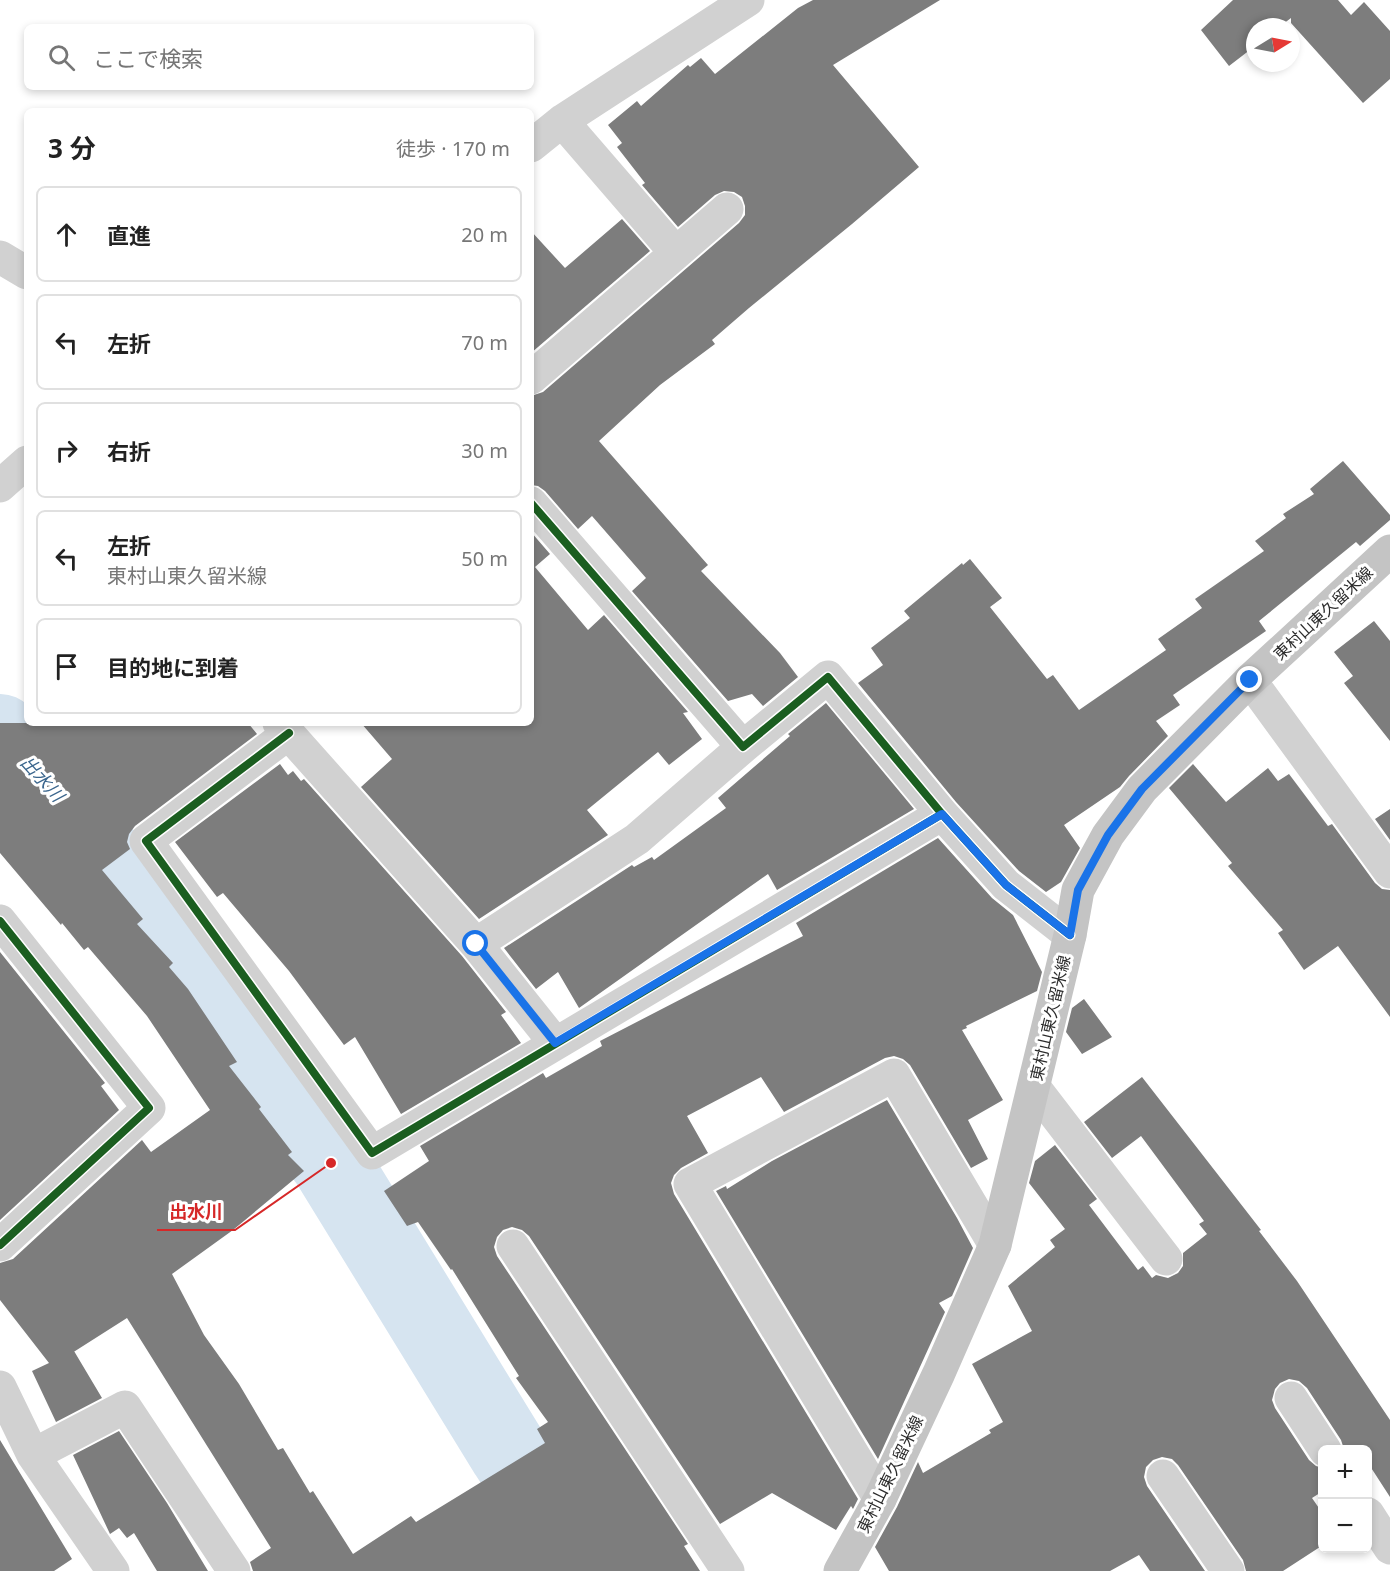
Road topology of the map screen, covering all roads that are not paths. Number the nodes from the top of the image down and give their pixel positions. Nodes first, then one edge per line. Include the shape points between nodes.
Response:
1 (748, 0) edge
2 (562, 121) junction
3 (534, 144) edge
4 (727, 209) dead end
5 (676, 254) junction
6 (534, 375) edge
7 (24, 465) edge
8 (0, 486) edge
9 (534, 506) edge
10 (1390, 551) edge
11 (1250, 680) junction
12 (284, 728) edge
13 (743, 747) junction
14 (942, 814) junction
15 (1390, 872) edge
16 (0, 921) edge
17 (1070, 935) junction
18 (476, 944) junction
19 (555, 1043) junction
20 (1034, 1087) junction
21 (0, 1245) edge
22 (995, 1245) junction
23 (513, 1246) dead end
24 (1166, 1259) dead end
25 (0, 1387) edge
26 (1291, 1398) dead end
27 (1322, 1445) edge
28 (33, 1455) junction
29 (1163, 1476) dead end
30 (880, 1499) junction
31 (1372, 1520) edge
32 (1390, 1548) edge
33 (113, 1571) edge
34 (234, 1571) edge
35 (728, 1571) edge
36 (840, 1571) edge
37 (1228, 1571) edge

1 - 2 street
2 - 3 street
2 - 5 street
4 - 5 street
5 - 6 street
7 - 8 street
9 - 13 street
10 - 11 main road, 東村山東久留米線
11 - 15 street
11 - 17 main road, 東村山東久留米線 via 1142,789 1108,835 1078,890
12 - 18 street
12 - 19 street via 146,841 372,1153
13 - 14 street via 828,677
13 - 18 street via 637,839
14 - 17 street via 1006,885
14 - 19 street
16 - 21 street via 149,1108
17 - 20 main road, 東村山東久留米線
18 - 19 street
20 - 22 main road, 東村山東久留米線
20 - 24 street
22 - 30 main road, 東村山東久留米線
22 - 30 street via 894,1075 690,1184
23 - 35 street
25 - 28 street
26 - 27 street
28 - 33 street
28 - 34 street via 125,1407
29 - 37 street
30 - 36 main road, 東村山東久留米線
31 - 32 street

